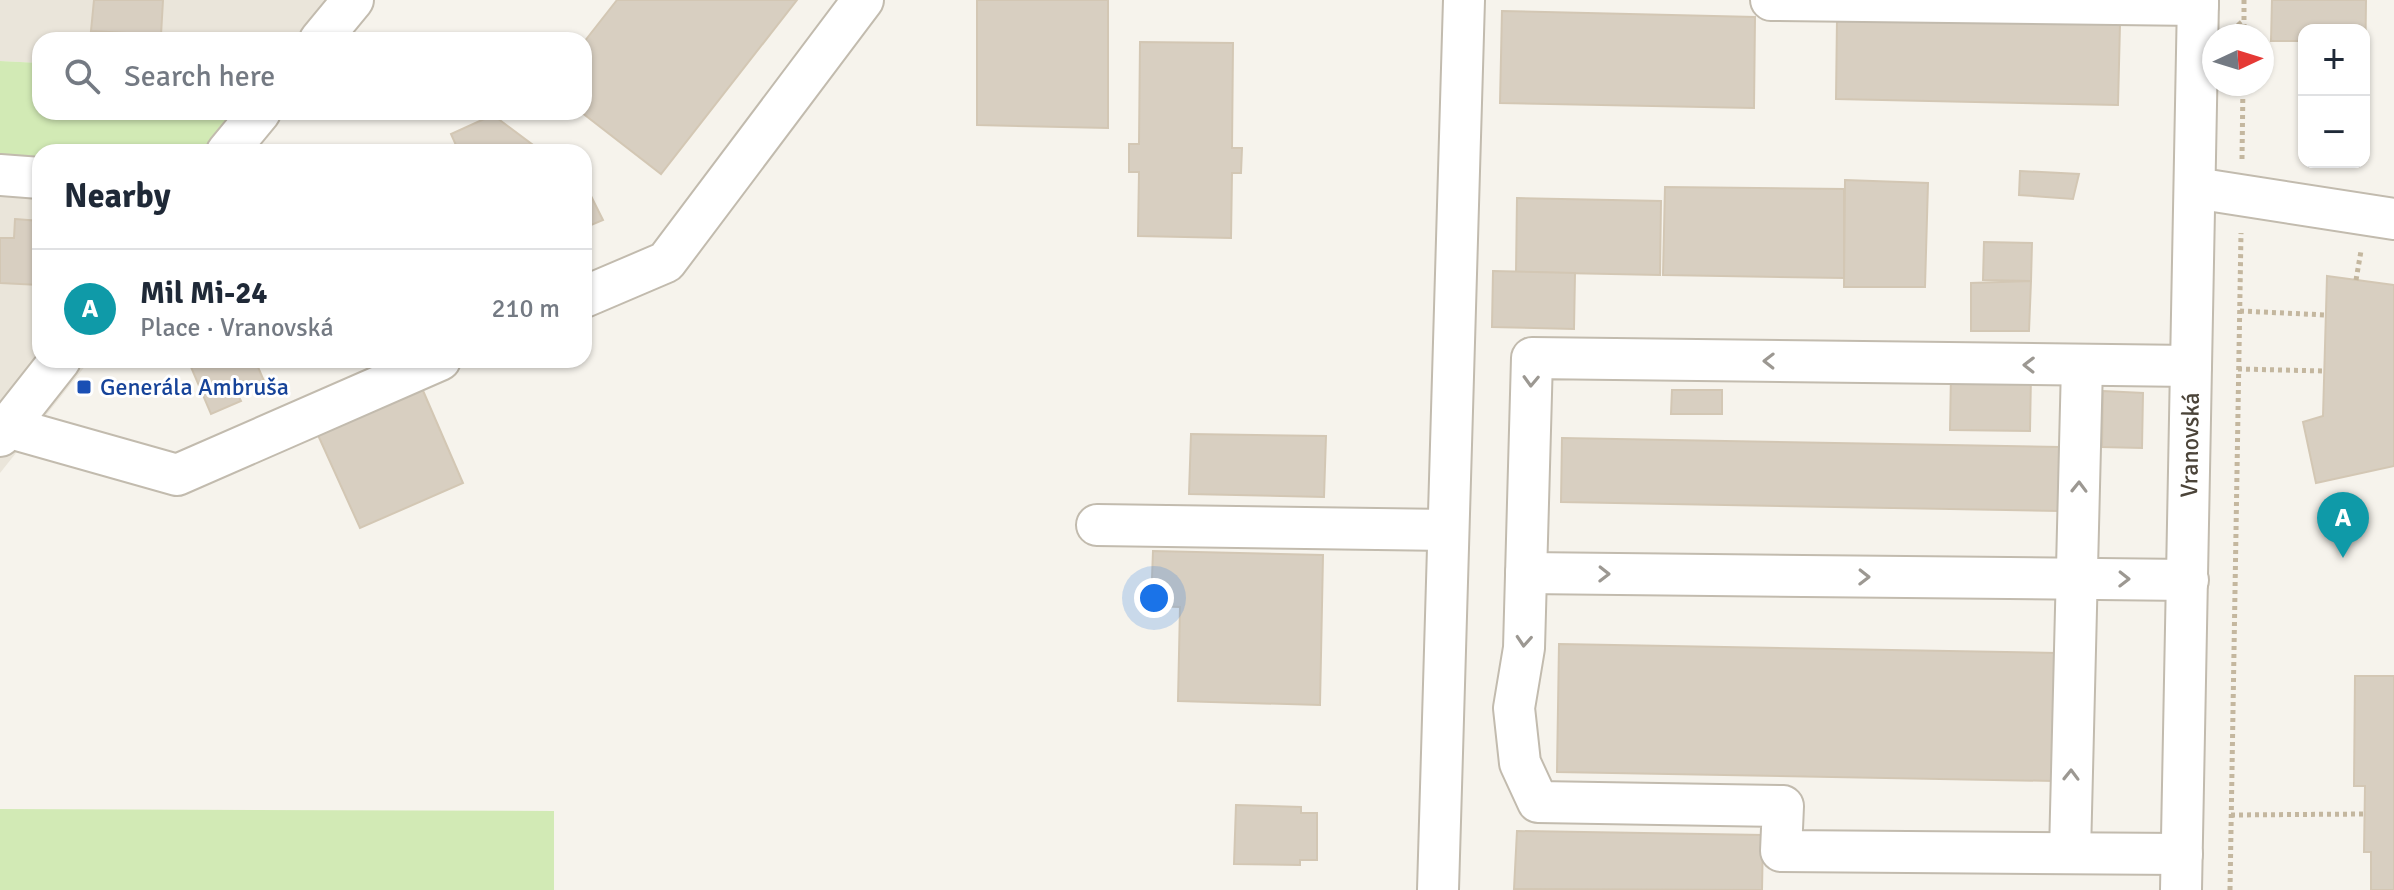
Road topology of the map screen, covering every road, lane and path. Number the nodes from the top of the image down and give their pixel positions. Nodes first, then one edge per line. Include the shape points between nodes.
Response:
1 (353, 0) edge
2 (863, 0) edge
3 (1464, 0) edge
4 (1771, 0) edge
5 (2244, 0) edge
6 (2198, 3) edge
7 (2244, 24) edge
8 (327, 32) edge
9 (2243, 96) edge
10 (253, 120) edge
11 (234, 144) edge
12 (0, 175) edge
13 (32, 177) edge
14 (2195, 188) junction
15 (2241, 193) junction
16 (2394, 219) edge
17 (592, 294) edge
18 (2240, 311) junction
19 (2326, 315) dead end
20 (2082, 365) junction
21 (2191, 366) junction
22 (54, 368) edge
23 (422, 368) edge
24 (2238, 369) junction
25 (2324, 371) dead end
26 (4, 432) edge
27 (1097, 525) dead end
28 (1448, 530) junction
29 (1526, 573) junction
30 (2076, 579) junction
31 (2188, 580) junction
32 (2365, 814) dead end
33 (2231, 815) junction
34 (2070, 853) junction
35 (2182, 872) edge
36 (1438, 890) edge
37 (2230, 890) edge

1 - 8 street
2 - 17 street via 666,262
3 - 28 street
4 - 6 street
5 - 7 path
6 - 14 street, Vranovská
9 - 15 path
10 - 11 street
12 - 13 street
14 - 15 street
14 - 21 street, Vranovská
15 - 16 street
15 - 18 path
18 - 19 path
18 - 24 path
20 - 21 street
20 -> 29 street via 1532,358
30 -> 20 street
21 - 31 street, Vranovská
22 - 26 street
23 - 26 street via 177,475
24 - 25 path
24 - 33 path
27 - 28 street
28 - 36 street
29 -> 30 street
29 -> 34 street via 1524,648 1514,708 1520,763 1538,802 1783,806 1781,851
30 -> 31 street
34 -> 30 street
31 - 35 street, Vranovská
32 - 33 path
33 - 37 path
34 - 35 street

